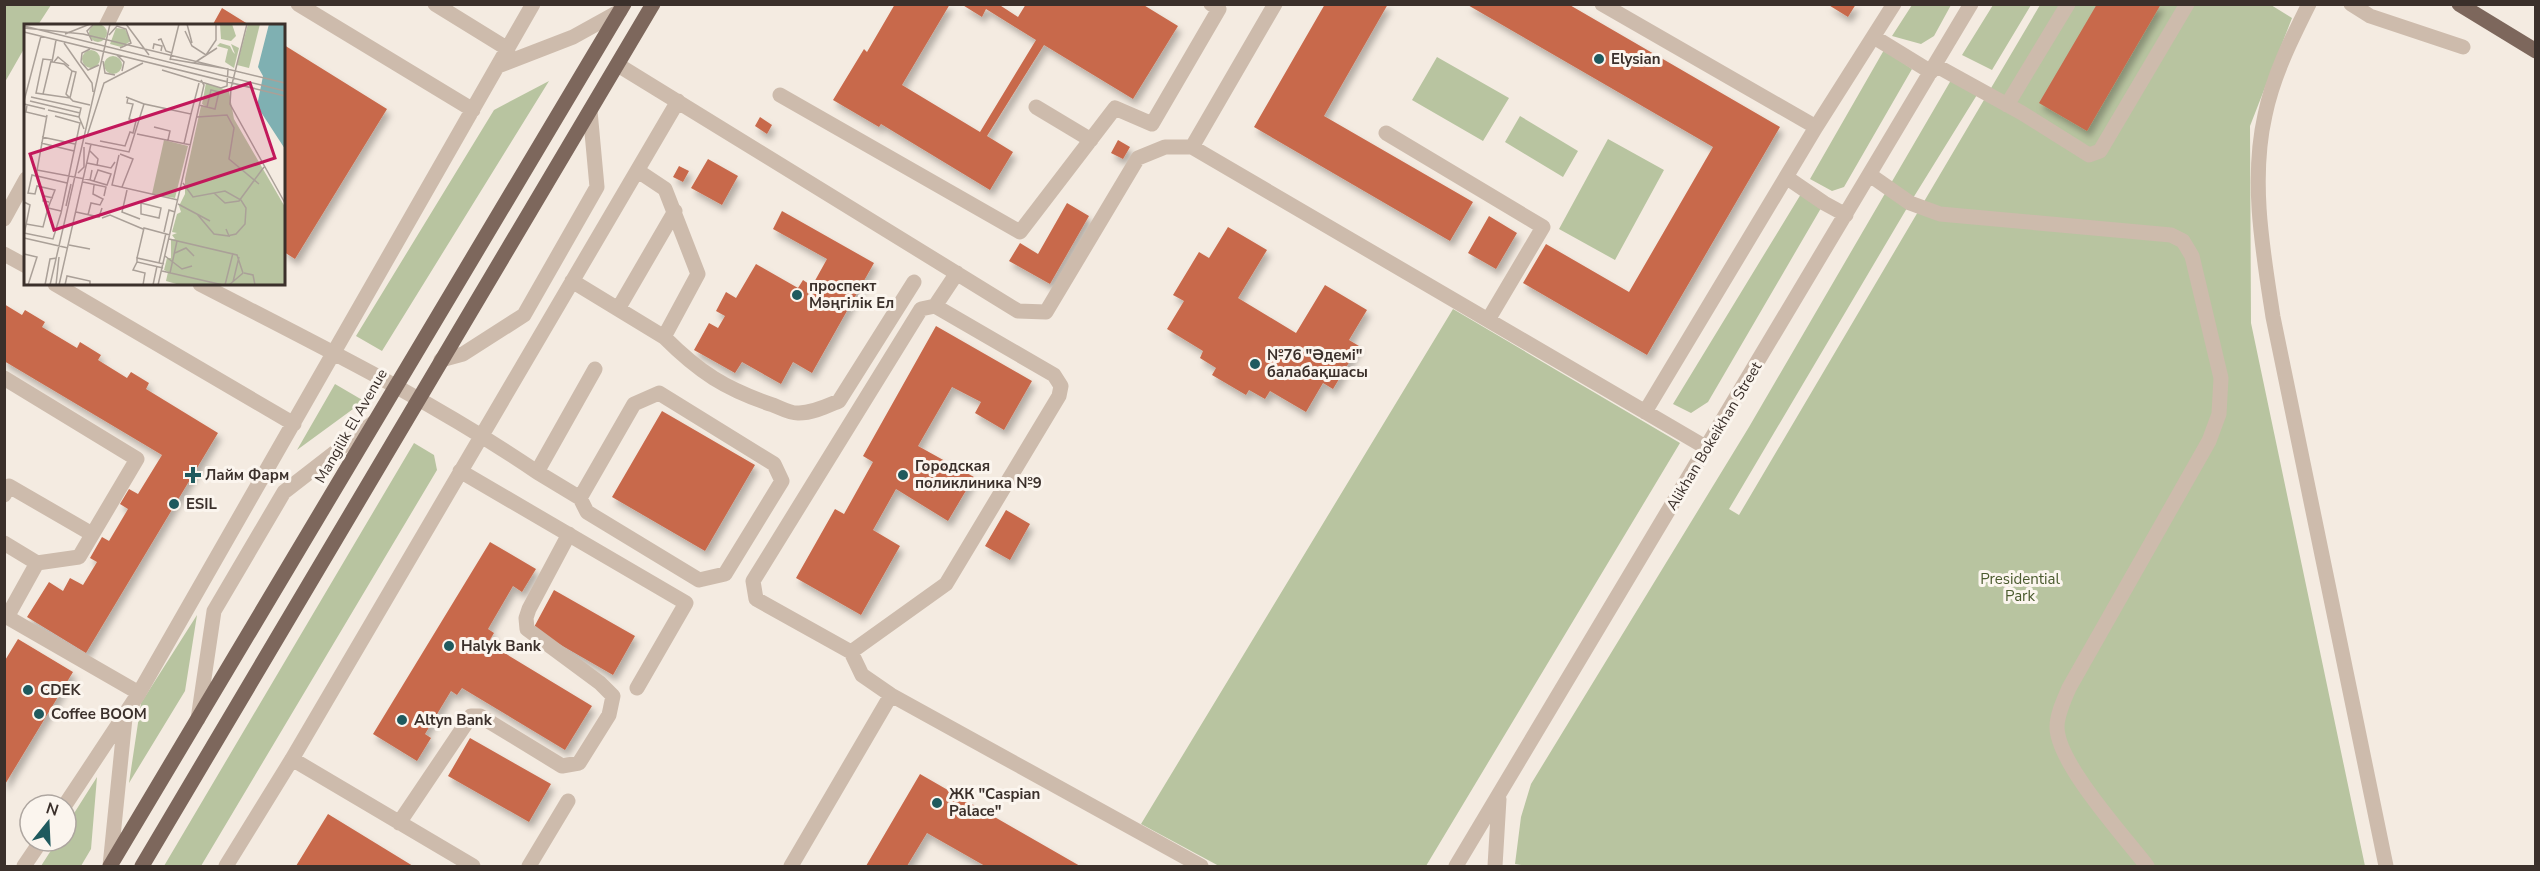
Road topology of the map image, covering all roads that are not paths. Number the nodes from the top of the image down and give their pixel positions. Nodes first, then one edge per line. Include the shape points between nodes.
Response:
1 (117, 4) edge
2 (298, 4) edge
3 (435, 4) edge
4 (533, 4) edge
5 (653, 4) edge
6 (1211, 4) edge
7 (1275, 4) edge
8 (1602, 4) edge
9 (1894, 4) edge
10 (1971, 4) edge
11 (2068, 4) edge
12 (2187, 4) edge
13 (2309, 4) edge
14 (2351, 4) edge
15 (2459, 4) edge
16 (622, 8) edge
17 (107, 24) edge
18 (1874, 37) junction
19 (2463, 47) dead end
20 (508, 49) junction
21 (2535, 51) edge
22 (618, 65) junction
23 (498, 66) junction
24 (1933, 68) junction
25 (780, 95) dead end
26 (678, 101) junction
27 (2007, 105) junction
28 (1036, 107) dead end
29 (473, 110) junction
30 (590, 111) junction
31 (1816, 127) junction
32 (1386, 133) dead end
33 (1091, 140) junction
34 (1192, 147) junction
35 (638, 171) junction
36 (1870, 175) junction
37 (1786, 177) junction
38 (24, 187) edge
39 (675, 211) junction
40 (1846, 215) junction
41 (4, 219) edge
42 (4, 254) edge
43 (24, 265) edge
44 (957, 273) junction
45 (572, 281) junction
46 (914, 282) dead end
47 (57, 285) edge
48 (202, 285) edge
49 (935, 306) junction
50 (618, 309) junction
51 (1488, 320) junction
52 (664, 337) junction
53 (333, 354) junction
54 (441, 360) junction
55 (595, 369) dead end
56 (4, 378) edge
57 (396, 387) junction
58 (418, 400) junction
59 (1645, 412) junction
60 (376, 422) junction
61 (294, 424) junction
62 (481, 436) junction
63 (1707, 448) junction
64 (460, 471) junction
65 (537, 472) junction
66 (6, 488) edge
67 (580, 498) junction
68 (92, 534) junction
69 (568, 534) junction
70 (4, 543) edge
71 (37, 562) junction
72 (5, 618) edge
73 (851, 652) junction
74 (637, 688) dead end
75 (139, 693) junction
76 (891, 695) junction
77 (126, 715) junction
78 (198, 720) junction
79 (292, 759) junction
80 (73, 793) edge
81 (1499, 796) junction
82 (568, 801) dead end
83 (399, 823) junction
84 (33, 853) edge
85 (24, 867) edge
86 (110, 867) edge
87 (142, 867) edge
88 (226, 867) edge
89 (473, 867) edge
90 (529, 867) edge
91 (791, 867) edge
92 (1201, 867) edge
93 (1456, 867) edge
94 (1495, 867) edge
95 (2147, 867) edge
96 (2386, 867) edge

1 - 17 street
2 - 29 street
3 - 20 street
4 - 20 street
5 - 22 main road
6 - 33 street via 1219,9 1152,124 1115,108
7 - 34 street
8 - 31 street
9 - 18 street
10 - 24 street, Alikhan Bokeikhan Street
11 - 27 street
12 - 27 street via 2100,151 2089,155
13 - 96 street via 2291,40 2264,116 2259,157 2264,255 2273,317
14 - 19 street via 2370,16
15 - 21 main road
16 - 23 street via 573,37
16 - 57 main road, Mangilik El Avenue
18 - 24 street
18 - 31 street
20 - 23 street
22 - 26 street
22 - 30 main road
23 - 29 street
24 - 27 street
24 - 36 street, Alikhan Bokeikhan Street
25 - 33 street via 1020,232
26 - 35 street
26 - 44 street
28 - 33 street
29 - 53 street
30 - 54 main road
30 - 54 street via 597,187 524,315 463,354
31 - 37 street
32 - 51 street via 1543,227
34 - 44 street via 1165,147 1138,158 1046,312 1018,311
34 - 51 street
35 - 39 street via 665,189
35 - 45 street
36 - 40 street, Alikhan Bokeikhan Street
36 - 95 street via 1910,203 1941,214 2171,235 2183,241 2192,256 2221,378 2219,414 2209,441 2070,688 2056,726 2070,766
37 - 40 street
37 - 59 street
38 - 41 street
39 - 50 street
39 - 52 street via 698,274
40 - 63 street, Alikhan Bokeikhan Street
42 - 43 street
44 - 49 street
45 - 50 street
45 - 62 street
46 - 52 street via 839,401 798,414 732,389 690,363
47 - 61 street
48 - 53 street
49 - 73 street via 921,309 753,581 756,599
49 - 73 street via 1054,375 1061,386 1059,396 946,585
50 - 52 street
51 - 59 street
53 - 57 street
53 - 61 street
54 - 58 main road
55 - 65 street
56 - 68 street via 137,459
57 - 58 street
57 - 60 main road, Mangilik El Avenue
58 - 62 street
58 - 87 main road
59 - 63 street
60 - 78 main road, Mangilik El Avenue
60 - 78 street via 284,492 214,611
61 - 75 street
62 - 64 street
62 - 65 street
63 - 81 street, Alikhan Bokeikhan Street
64 - 69 street
64 - 79 street
65 - 67 street
66 - 68 street
67 - 67 street via 587,512 699,580 725,574 782,481 774,464 659,393 634,404
68 - 71 street via 79,557
69 - 74 street via 686,603
69 - 83 street via 529,609 527,629 613,696 609,715 579,763 562,766 480,716 471,716
70 - 71 street
71 - 72 street
72 - 75 street
73 - 76 street via 861,675
75 - 77 street
76 - 91 street
76 - 92 street
77 - 80 street
77 - 86 street
78 - 86 main road, Mangilik El Avenue
79 - 83 street
79 - 88 street
81 - 93 street, Alikhan Bokeikhan Street
81 - 94 street
82 - 90 street
83 - 89 street
84 - 85 street

